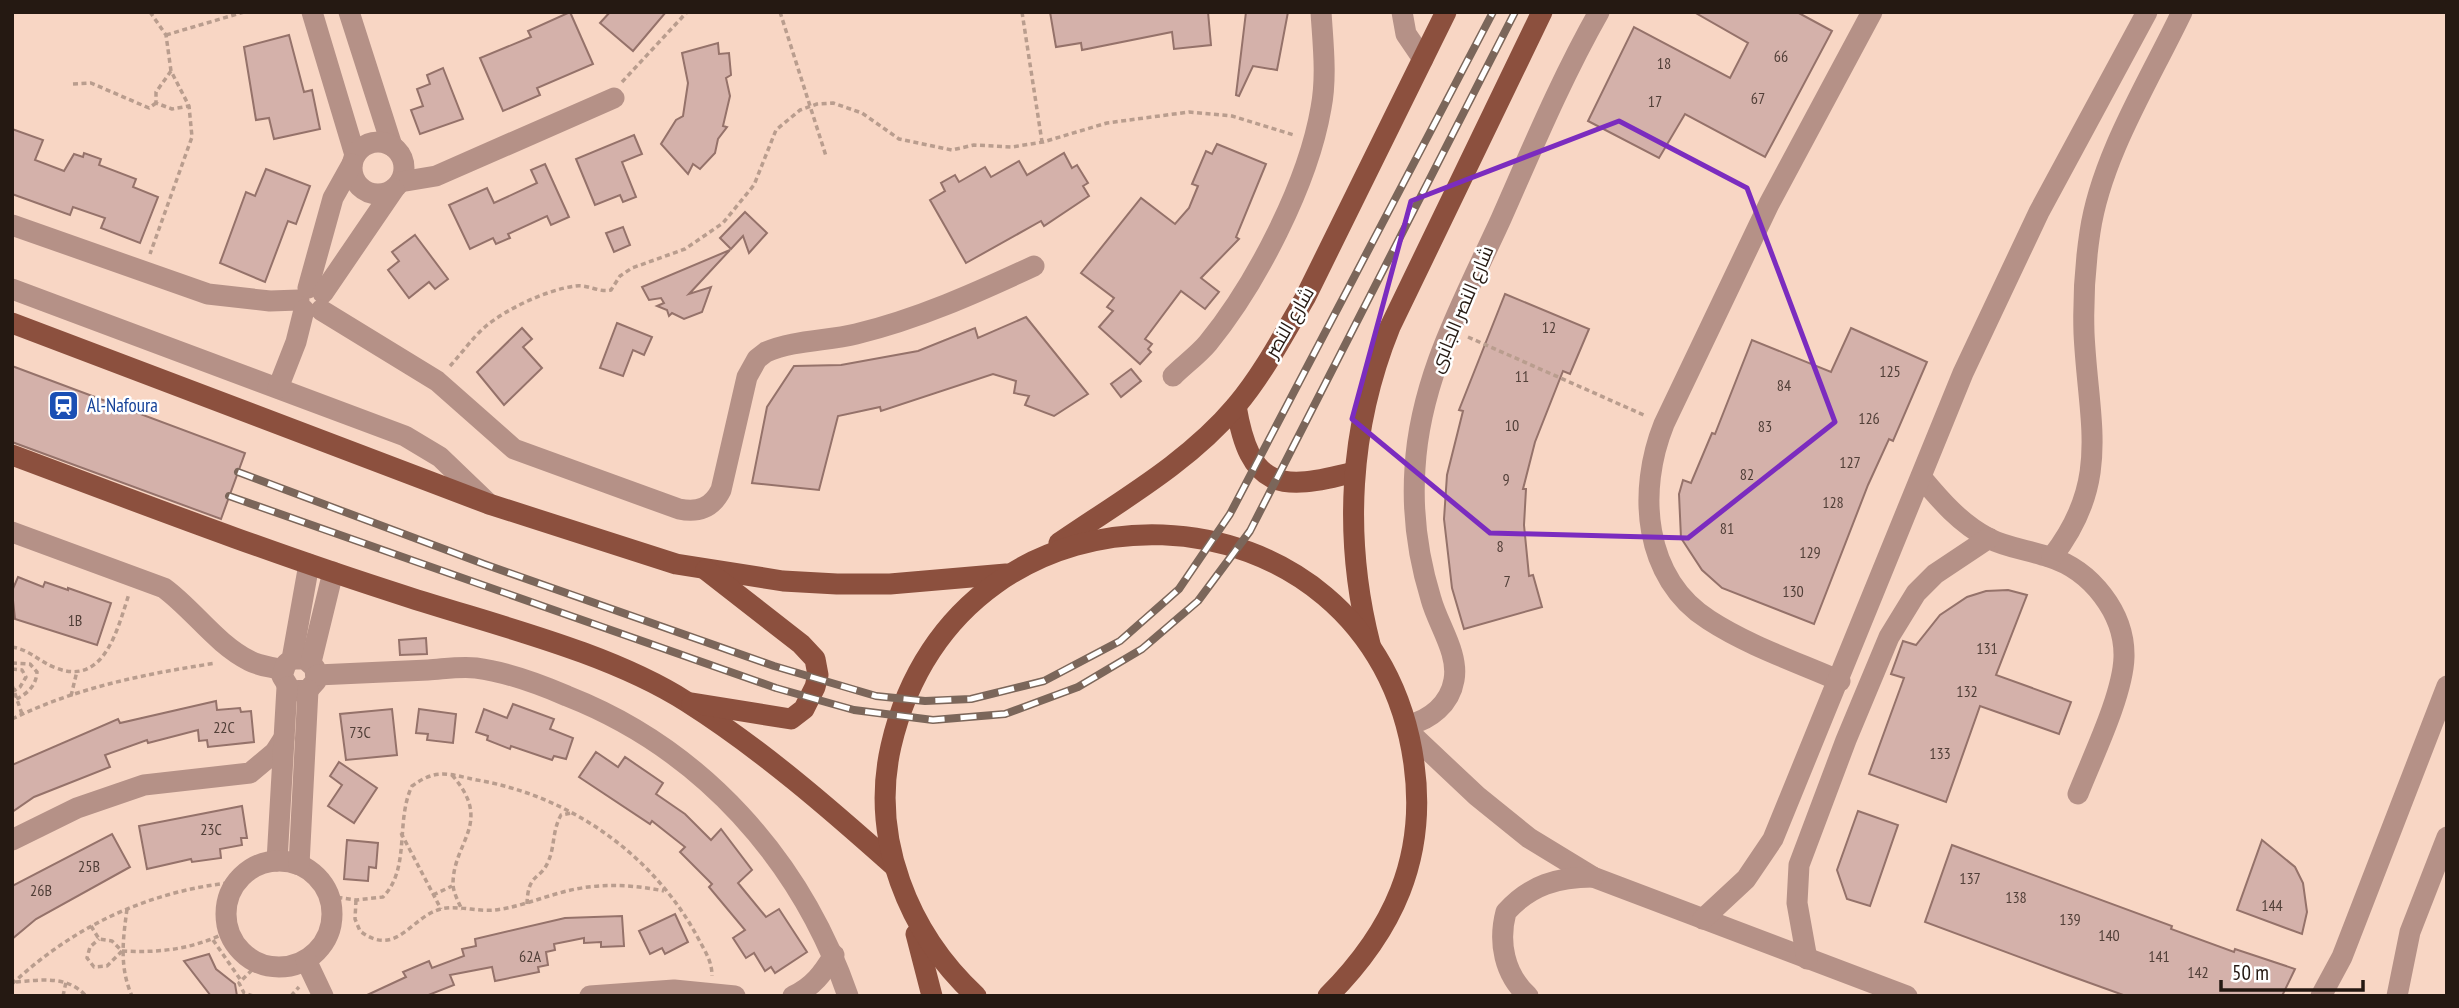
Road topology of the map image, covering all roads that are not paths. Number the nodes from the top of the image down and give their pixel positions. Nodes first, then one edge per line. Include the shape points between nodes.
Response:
1 (312, 12) edge
2 (349, 12) edge
3 (1321, 12) edge
4 (1446, 12) edge
5 (1542, 12) edge
6 (1599, 12) edge
7 (1872, 12) edge
8 (2147, 12) edge
9 (2182, 12) edge
10 (1400, 13) edge
11 (1423, 59) junction
12 (607, 101) road end
13 (392, 146) junction
14 (353, 159) junction
15 (397, 185) junction
16 (12, 225) edge
17 (1034, 266) dead end
18 (12, 289) edge
19 (311, 300) junction
20 (12, 323) edge
21 (1172, 376) dead end
22 (278, 388) junction
23 (1236, 406) junction
24 (12, 455) edge
25 (1354, 472) junction
26 (1921, 477) junction
27 (489, 504) junction
28 (12, 532) edge
29 (1989, 538) junction
30 (1040, 556) junction
31 (2052, 557) junction
32 (309, 564) junction
33 (705, 570) junction
34 (333, 572) junction
35 (1008, 574) junction
36 (1372, 649) junction
37 (299, 674) junction
38 (1840, 681) junction
39 (2447, 686) edge
40 (687, 702) junction
41 (1409, 729) junction
42 (284, 738) junction
43 (250, 773) junction
44 (282, 773) junction
45 (304, 774) junction
46 (2078, 794) dead end
47 (280, 801) junction
48 (2447, 837) edge
49 (12, 840) edge
50 (277, 861) junction
51 (299, 865) junction
52 (894, 866) junction
53 (1593, 877) junction
54 (907, 901) junction
55 (1703, 919) junction
56 (834, 955) junction
57 (1807, 959) junction
58 (306, 960) junction
59 (323, 996) edge
60 (590, 996) edge
61 (735, 996) edge
62 (793, 996) edge
63 (848, 996) edge
64 (932, 996) edge
65 (976, 996) edge
66 (1328, 996) edge
67 (1528, 996) edge
68 (1907, 996) edge
69 (2321, 996) edge
70 (2397, 996) edge

1 - 14 street
2 - 13 street
3 - 21 street via 1324,90 1312,144 1287,211 1269,249 1207,344
4 - 11 main road, شارع النصر
5 - 25 main road via 1372,371
6 - 41 street, شارع النصر الجانبى via 1572,59 1442,344 1424,402 1415,502 1423,568 1454,659 1454,681 1438,710
7 - 38 street via 1769,204 1664,424 1649,473 1647,514 1658,554 1684,598 1707,619
8 - 26 street via 2028,234
9 - 31 street via 2099,186 2084,303 2092,472 2078,520
10 - 11 street via 1406,34
11 - 23 main road, شارع النصر via 1305,298
12 - 15 street via 436,176
13 - 14 street via 371,142
13 - 15 street via 404,162
14 - 15 street via 356,183 364,191 385,193
14 - 19 street via 333,198
15 - 19 street
16 - 19 street via 185,288 230,298
17 - 19 street via 908,318 856,334 765,352 747,377 721,491 712,504 697,511 679,509 514,449 437,381
18 - 22 street
19 - 22 street
20 - 27 main road
22 - 27 street via 423,445
23 - 25 main road via 1256,468 1275,479 1309,483
23 - 30 main road, شارع النصر via 1135,494
24 - 32 main road
25 - 36 main road via 1359,601
26 - 29 street via 1944,506
26 - 38 street
27 - 33 main road
28 - 37 street via 164,588 227,646 246,658
29 - 31 street
29 - 57 street via 1935,574 1901,614 1889,637 1799,865 1797,903
30 - 35 main road
30 - 36 main road via 1091,540 1144,533 1197,537 1248,551 1296,575 1338,608
31 - 46 street via 2082,574 2105,598 2123,642 2121,679
32 - 34 main road
32 - 37 street
33 - 35 main road via 836,584
33 - 40 main road via 801,643 815,659 818,675 804,709 791,719
34 - 37 street
34 - 40 main road via 583,655
35 - 52 main road via 978,597 936,642 910,685 897,719 885,793
36 - 41 main road via 1393,686
37 - 42 street
37 - 45 street
37 - 56 street via 475,668 536,683 604,712 646,735 695,771 740,812 779,859
38 - 55 street via 1773,839 1745,879
39 - 69 street via 2342,957
40 - 52 main road via 788,775
41 - 53 street via 1477,796 1529,838
41 - 66 main road via 1418,793 1412,854 1393,911 1361,963
42 - 43 street
42 - 44 street
43 - 47 street
43 - 49 street via 144,785 77,808
44 - 45 street
44 - 47 street
45 - 51 street
47 - 50 street
48 - 70 street via 2410,932
50 - 51 street
50 - 58 street via 248,871 237,882 226,905 221,936 259,963 289,966
51 - 58 street via 312,872 329,896 331,925 318,951
52 - 54 main road
53 - 55 street
53 - 67 street via 1564,877 1537,886 1506,912 1502,936 1506,962
54 - 64 main road
54 - 65 main road via 928,942
55 - 57 street
56 - 62 street via 822,975
56 - 63 street
57 - 68 street
58 - 59 street
60 - 61 street via 674,990

